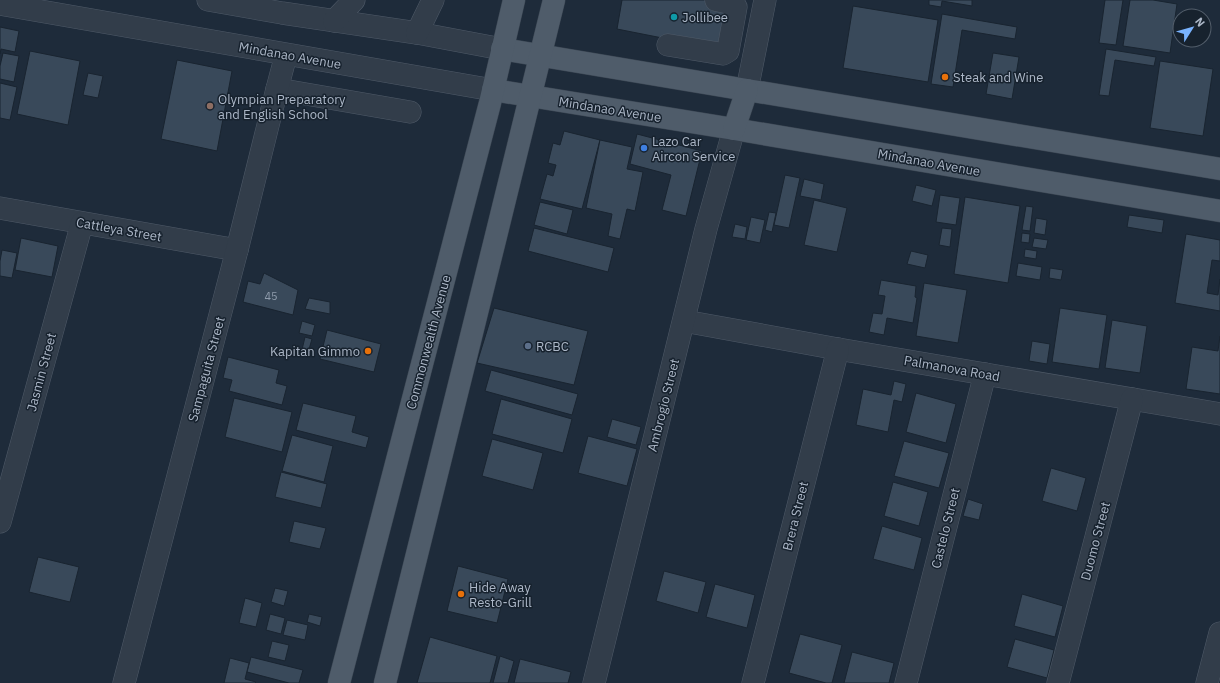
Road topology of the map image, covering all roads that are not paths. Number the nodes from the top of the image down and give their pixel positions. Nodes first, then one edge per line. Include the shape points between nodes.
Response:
1 (208, 0) edge
2 (354, 0) edge
3 (433, 0) edge
4 (514, 0) edge
5 (554, 0) edge
6 (716, 0) edge
7 (765, 0) edge
8 (0, 4) edge
9 (284, 7) edge
10 (334, 21) junction
11 (417, 33) junction
12 (668, 45) dead end
13 (502, 49) junction
14 (286, 55) junction
15 (540, 55) junction
16 (277, 89) junction
17 (493, 90) junction
18 (747, 90) junction
19 (530, 96) junction
20 (410, 112) dead end
21 (734, 129) junction
22 (1220, 169) edge
23 (0, 208) edge
24 (1220, 211) edge
25 (82, 223) junction
26 (237, 250) junction
27 (684, 321) junction
28 (838, 349) junction
29 (985, 374) junction
30 (1132, 399) junction
31 (1220, 414) edge
32 (0, 522) edge
33 (1220, 633) edge
34 (124, 683) edge
35 (340, 683) edge
36 (385, 683) edge
37 (594, 683) edge
38 (753, 683) edge
39 (906, 683) edge
40 (1058, 683) edge
41 (1207, 683) edge

1 - 9 street
2 - 10 street
3 - 11 street
4 - 13 main road, Commonwealth Avenue
5 - 15 main road
6 - 12 street via 734,4 736,8 728,51 723,54
7 - 18 street
8 - 14 street, Mindanao Avenue
9 - 10 street
10 - 11 street
11 - 13 street
13 - 15 main road
13 - 17 main road, Commonwealth Avenue
14 - 16 street, Sampaguita Street
14 - 17 street, Mindanao Avenue
15 - 18 main road
15 - 19 main road
16 - 20 street
16 - 26 street, Sampaguita Street
17 - 19 main road, Mindanao Avenue
17 - 35 main road, Commonwealth Avenue
18 - 21 main road
18 - 22 main road
19 - 21 main road, Mindanao Avenue
19 - 36 main road
21 - 24 main road, Mindanao Avenue
21 - 27 street, Ambrogio Street
23 - 25 street, Cattleya Street
25 - 26 street, Cattleya Street
25 - 32 street, Jasmin Street
26 - 34 street, Sampaguita Street
27 - 28 street, Palmanova Road
27 - 37 street, Ambrogio Street
28 - 29 street, Palmanova Road
28 - 38 street, Brera Street
29 - 30 street, Palmanova Road
29 - 39 street, Castelo Street
30 - 31 street, Palmanova Road
30 - 40 street, Duomo Street
33 - 41 street

